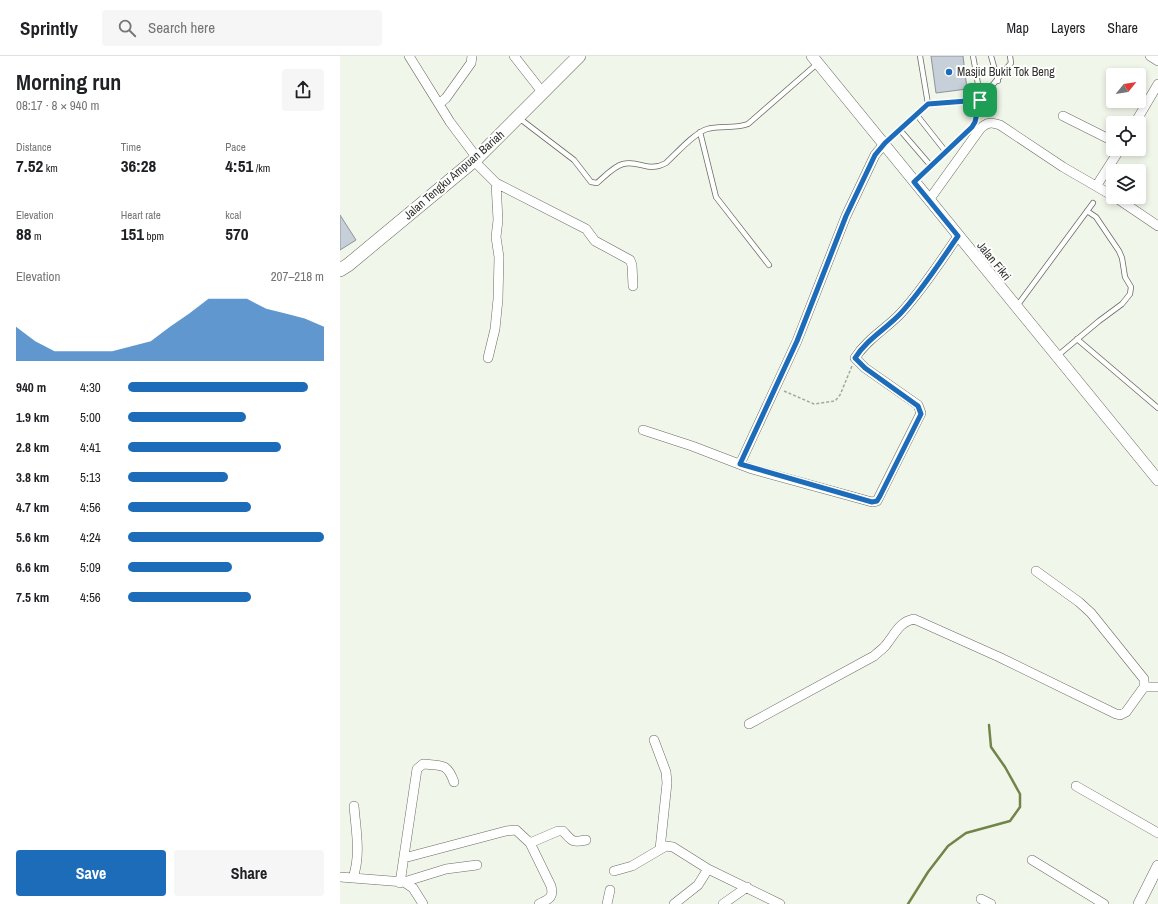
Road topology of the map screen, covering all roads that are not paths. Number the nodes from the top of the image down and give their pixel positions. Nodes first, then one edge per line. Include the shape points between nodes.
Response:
1 (409, 56) edge
2 (472, 56) edge
3 (514, 56) edge
4 (579, 56) edge
5 (920, 56) edge
6 (973, 56) edge
7 (992, 56) edge
8 (1010, 56) edge
9 (1150, 56) edge
10 (815, 60) edge
11 (1158, 61) edge
12 (998, 81) junction
13 (1158, 84) edge
14 (543, 93) junction
15 (980, 100) junction
16 (439, 104) junction
17 (928, 104) junction
18 (916, 114) junction
19 (1062, 116) dead end
20 (1139, 116) edge
21 (519, 118) junction
22 (900, 130) junction
23 (700, 132) junction
24 (1106, 138) edge
25 (885, 143) junction
26 (946, 152) junction
27 (1116, 156) edge
28 (476, 160) junction
29 (931, 166) junction
30 (914, 182) junction
31 (496, 183) junction
32 (1097, 186) junction
33 (1106, 191) edge
34 (929, 200) junction
35 (1093, 203) dead end
36 (1126, 204) edge
37 (1087, 211) junction
38 (1158, 226) edge
39 (958, 236) junction
40 (769, 265) dead end
41 (340, 270) edge
42 (633, 286) dead end
43 (1016, 307) junction
44 (1077, 339) junction
45 (1056, 357) junction
46 (488, 358) dead end
47 (1158, 408) edge
48 (643, 430) dead end
49 (740, 464) junction
50 (1158, 480) edge
51 (1036, 571) dead end
52 (1144, 687) junction
53 (1158, 687) edge
54 (749, 724) dead end
55 (654, 740) dead end
56 (454, 782) dead end
57 (1076, 786) dead end
58 (354, 806) dead end
59 (1158, 833) edge
60 (586, 840) dead end
61 (530, 843) junction
62 (660, 849) junction
63 (404, 858) junction
64 (1032, 860) dead end
65 (478, 865) dead end
66 (1158, 866) edge
67 (708, 869) junction
68 (614, 871) dead end
69 (340, 877) edge
70 (353, 878) junction
71 (402, 882) junction
72 (746, 887) junction
73 (610, 890) dead end
74 (981, 899) dead end
75 (423, 904) edge
76 (539, 904) edge
77 (607, 904) edge
78 (674, 904) edge
79 (723, 904) edge
80 (780, 904) edge
81 (990, 904) edge
82 (1104, 904) edge
83 (1139, 904) edge

1 - 16 street
2 - 16 street via 471,63
3 - 14 street
4 - 14 main road, Jalan Tengku Ampuan Bariah
5 - 17 lane
6 - 15 lane
7 - 12 lane
8 - 12 lane via 1012,63
9 - 11 street
10 - 23 lane via 748,124
10 - 25 street, Jalan Fikri
12 - 15 lane
13 - 20 street
14 - 21 main road, Jalan Tengku Ampuan Bariah
15 - 17 lane
15 - 26 lane via 972,127
16 - 28 street
17 - 18 lane
18 - 22 lane
18 - 26 lane
19 - 24 street
21 - 23 lane via 574,160 594,183 621,164 630,163 653,168 660,166
21 - 28 main road, Jalan Tengku Ampuan Bariah
22 - 25 lane
22 - 29 lane
23 - 40 lane via 716,197
25 - 30 street, Jalan Fikri
25 - 49 street via 875,155 846,216 811,307
26 - 29 lane
27 - 32 street
28 - 31 street
28 - 41 main road, Jalan Tengku Ampuan Bariah
29 - 30 lane
30 - 34 street, Jalan Fikri
31 - 42 street via 586,229 595,241 630,260
31 - 46 street via 498,299 495,329
32 - 33 street
32 - 34 street via 1063,167 1000,125 991,122 980,129
34 - 39 street, Jalan Fikri
35 - 37 lane
36 - 38 street
37 - 43 lane
37 - 44 lane via 1096,217 1119,251 1125,277 1131,288 1130,294 1122,304
39 - 43 street, Jalan Fikri
39 - 49 street via 903,311 864,345 855,358 918,406 921,414 877,501 872,502
43 - 45 street, Jalan Fikri
44 - 45 lane
44 - 47 lane
45 - 50 street, Jalan Fikri
48 - 49 street
51 - 52 street via 1091,613 1144,679
52 - 53 street
52 - 54 street via 1126,712 1116,714 914,619 908,620 898,628 886,646 874,656
55 - 62 street via 666,772 667,783
56 - 63 street via 451,772 445,767 422,764 419,766
57 - 59 street
58 - 70 street via 359,853
60 - 61 street via 576,842 564,831 558,831
61 - 63 street via 516,830 506,831
61 - 76 street via 553,893 549,899
62 - 67 street via 666,846 673,847
62 - 68 street via 632,866
63 - 71 street
64 - 82 street
65 - 71 street via 446,868
66 - 83 street
67 - 72 street
67 - 78 street via 698,885
69 - 70 street
70 - 71 street
71 - 75 street via 413,888
72 - 79 street
72 - 80 street
73 - 77 street
74 - 81 street

